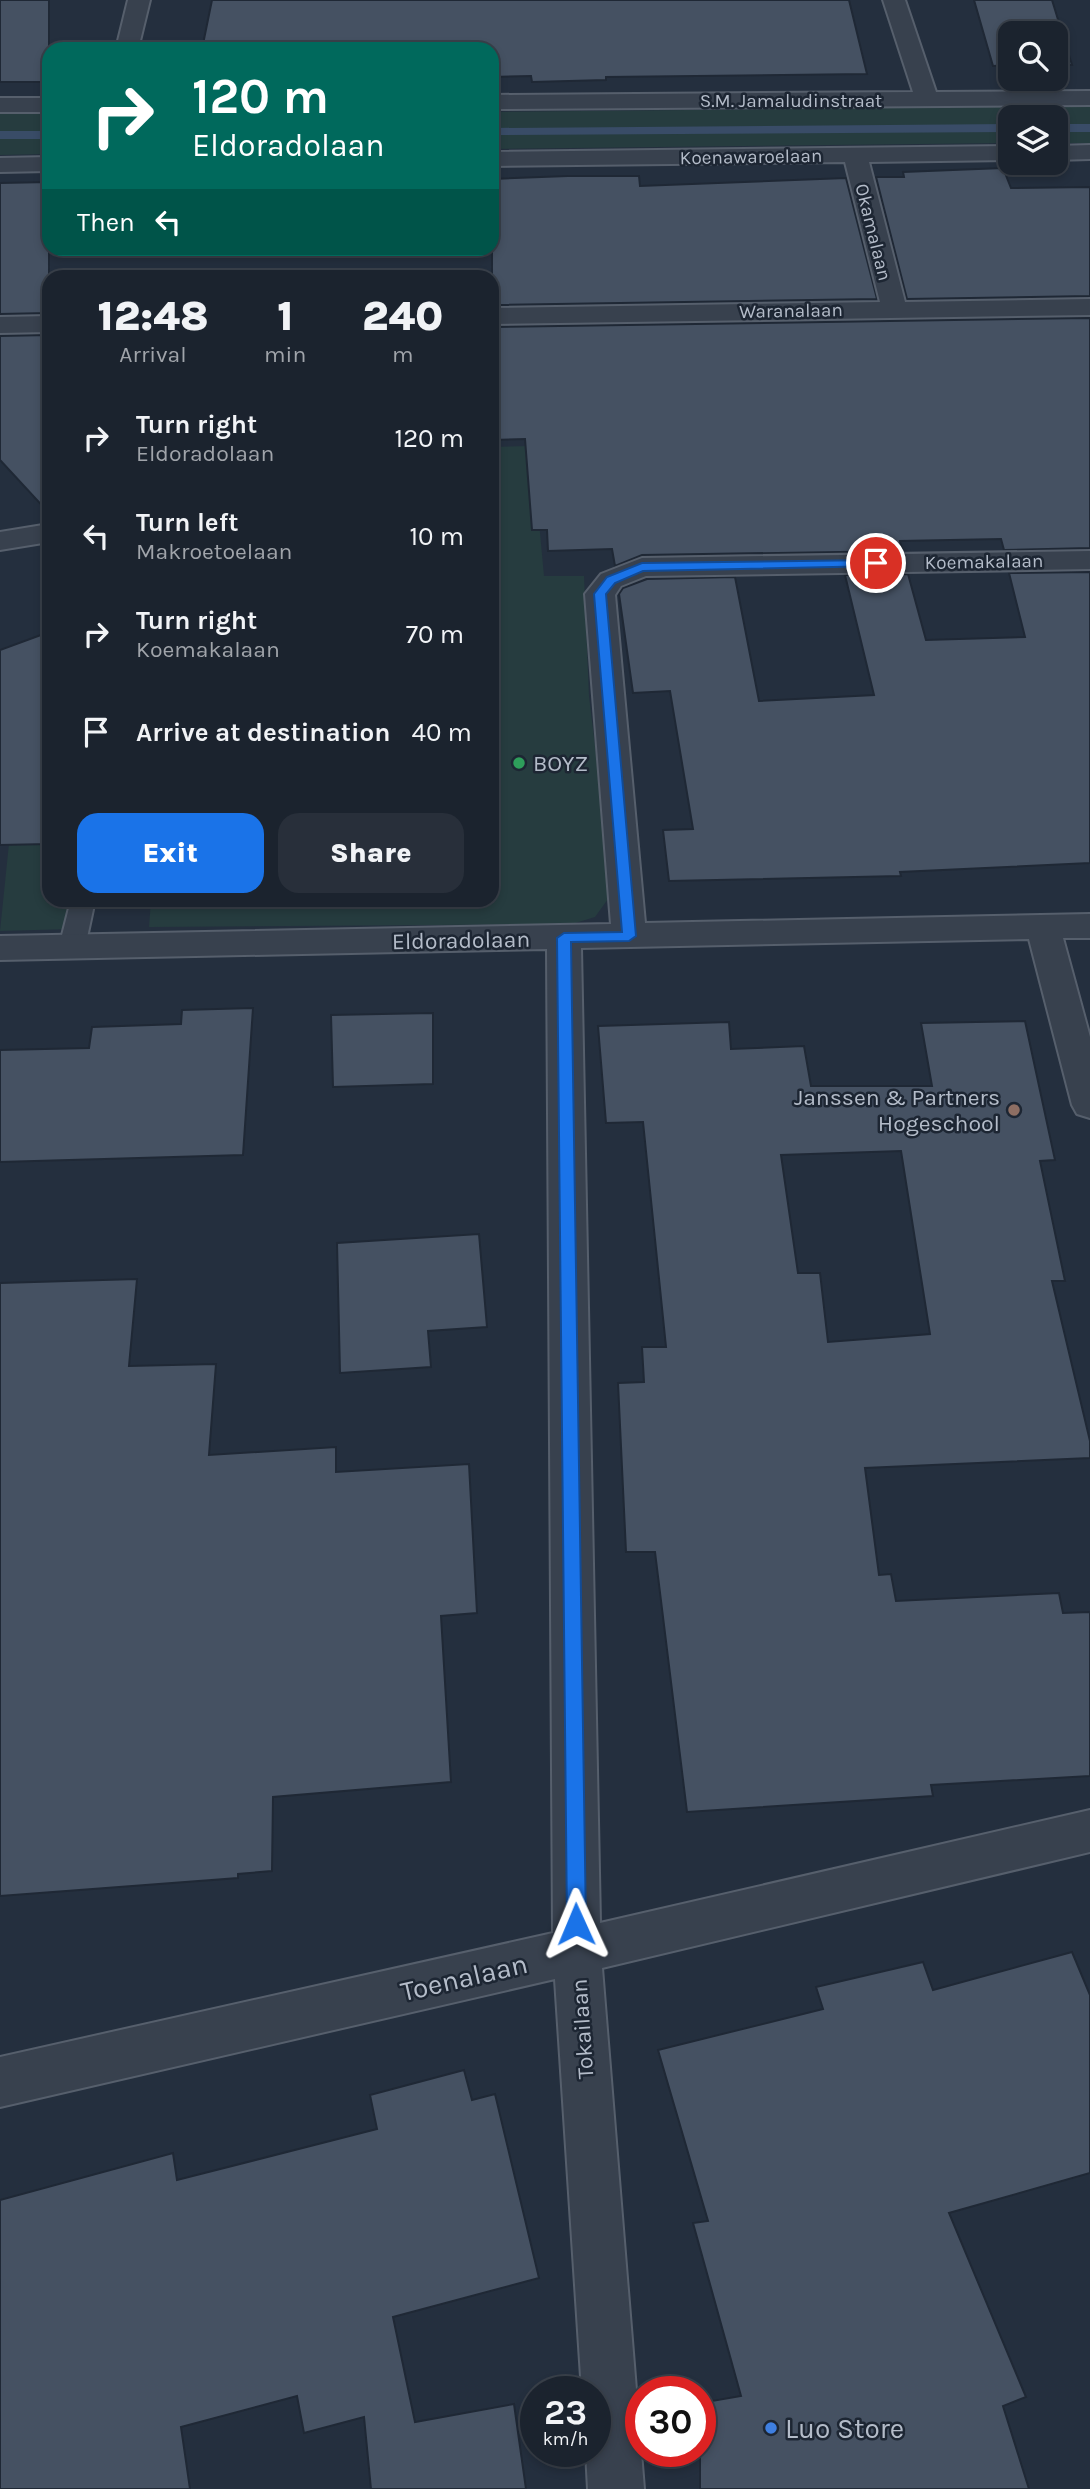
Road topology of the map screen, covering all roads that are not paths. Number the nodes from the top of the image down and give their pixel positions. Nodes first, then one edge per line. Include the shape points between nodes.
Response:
1 (139, 0) edge
2 (894, 0) edge
3 (129, 42) edge
4 (1090, 98) edge
5 (927, 99) junction
6 (499, 102) edge
7 (0, 105) edge
8 (42, 105) edge
9 (1090, 152) edge
10 (998, 153) edge
11 (1068, 153) edge
12 (855, 155) junction
13 (499, 159) edge
14 (42, 164) edge
15 (0, 165) edge
16 (1090, 307) edge
17 (894, 308) junction
18 (499, 316) edge
19 (42, 324) edge
20 (0, 325) edge
21 (42, 534) edge
22 (0, 541) edge
23 (1090, 560) edge
24 (81, 907) edge
25 (1090, 926) edge
26 (1043, 927) junction
27 (629, 936) junction
28 (564, 938) junction
29 (72, 947) junction
30 (0, 948) edge
31 (1090, 1105) edge
32 (1090, 1831) edge
33 (577, 1951) junction
34 (0, 2082) edge
35 (616, 2489) edge

1 - 3 street
2 - 5 street
4 - 5 street, S.M. Jamaludinstraat
5 - 6 street, S.M. Jamaludinstraat
7 - 8 street
9 - 11 street
10 - 12 street, Koenawaroelaan
12 - 13 street, Koenawaroelaan
12 - 17 street, Okamalaan
14 - 15 street
16 - 17 street, Waranalaan
17 - 18 street, Waranalaan
19 - 20 street
21 - 22 street
23 - 27 street, Koemakalaan via 642,567 611,580 600,594
24 - 29 lane
25 - 26 street, Eldoradolaan
26 - 27 street, Eldoradolaan
26 - 31 street
27 - 28 street, Eldoradolaan
28 - 29 street, Eldoradolaan
28 - 33 street, Tokailaan
29 - 30 street, Eldoradolaan
32 - 33 street, Toenalaan
33 - 34 street, Toenalaan
33 - 35 street, Tokailaan

